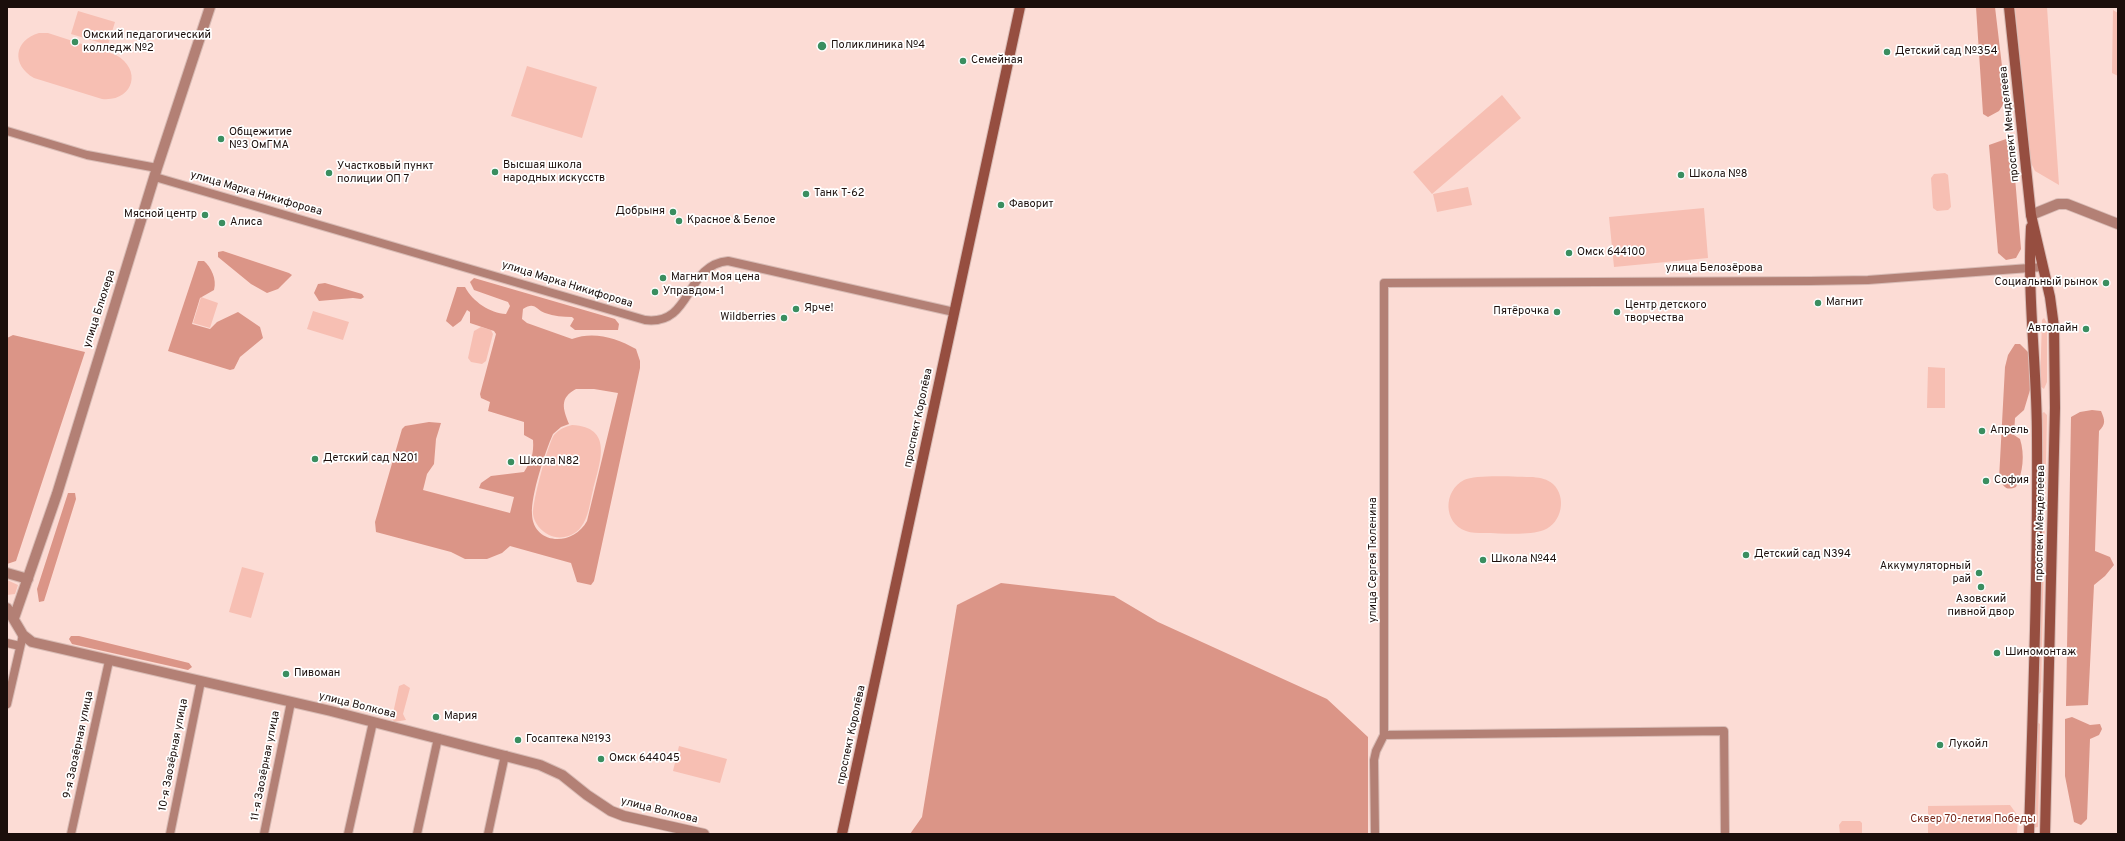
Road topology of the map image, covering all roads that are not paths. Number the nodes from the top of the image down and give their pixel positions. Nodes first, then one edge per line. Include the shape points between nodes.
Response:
1 (210, 7) edge
2 (1020, 7) edge
3 (2009, 7) edge
4 (7, 131) edge
5 (156, 172) junction
6 (2031, 215) junction
7 (2118, 224) edge
8 (2043, 267) junction
9 (2028, 268) junction
10 (1384, 283) joint
11 (954, 312) junction
12 (7, 573) edge
13 (28, 579) junction
14 (7, 608) edge
15 (14, 618) junction
16 (23, 635) junction
17 (7, 643) edge
18 (20, 646) junction
19 (109, 661) junction
20 (201, 681) junction
21 (291, 702) junction
22 (7, 704) edge
23 (2032, 711) junction
24 (2048, 711) junction
25 (373, 722) junction
26 (1384, 735) junction
27 (438, 738) junction
28 (505, 755) junction
29 (71, 834) edge
30 (170, 834) edge
31 (264, 834) edge
32 (348, 834) edge
33 (417, 834) edge
34 (488, 834) edge
35 (704, 834) edge
36 (842, 834) edge
37 (1375, 834) edge
38 (1725, 834) edge
39 (2029, 834) edge
40 (2046, 834) edge

1 - 5 street, улица Блюхера
2 - 11 main road, проспект Королёва
3 - 6 main road, проспект Менделеева
4 - 5 street, улица Марка Никифорова
5 - 11 street, улица Марка Никифорова via 645,320 658,321 674,312 682,304 698,276 717,263 728,261
5 - 13 street, улица Блюхера via 57,494
6 - 7 street via 2058,204 2067,204
6 - 8 main road, проспект Менделеева
6 - 9 main road, проспект Менделеева
8 - 9 street, улица Белозёрова
8 - 24 main road, проспект Менделеева via 2053,320 2055,364
9 - 10 street, улица Белозёрова via 1868,280
9 - 23 main road, проспект Менделеева via 2037,423 2038,499
10 - 26 street, улица Сергея Тюленина
11 - 36 main road, проспект Королёва
12 - 13 street
13 - 15 street, улица Блюхера
14 - 15 street
15 - 16 street
16 - 18 street
16 - 19 street, улица Волкова via 32,642
17 - 18 street
18 - 22 street
19 - 20 street, улица Волкова
19 - 29 street, 9-я Заозёрная улица
20 - 21 street, улица Волкова
20 - 30 street, 10-я Заозёрная улица
21 - 25 street, улица Волкова
21 - 31 street, 11-я Заозёрная улица
23 - 24 main road
23 - 39 main road, проспект Менделеева
24 - 40 main road, проспект Менделеева
25 - 27 street, улица Волкова
25 - 32 street
26 - 37 street, улица Сергея Тюленина via 1374,760
26 - 38 street via 1724,730
27 - 28 street, улица Волкова
27 - 33 street
28 - 34 street
28 - 35 street, улица Волкова via 551,769 611,811

